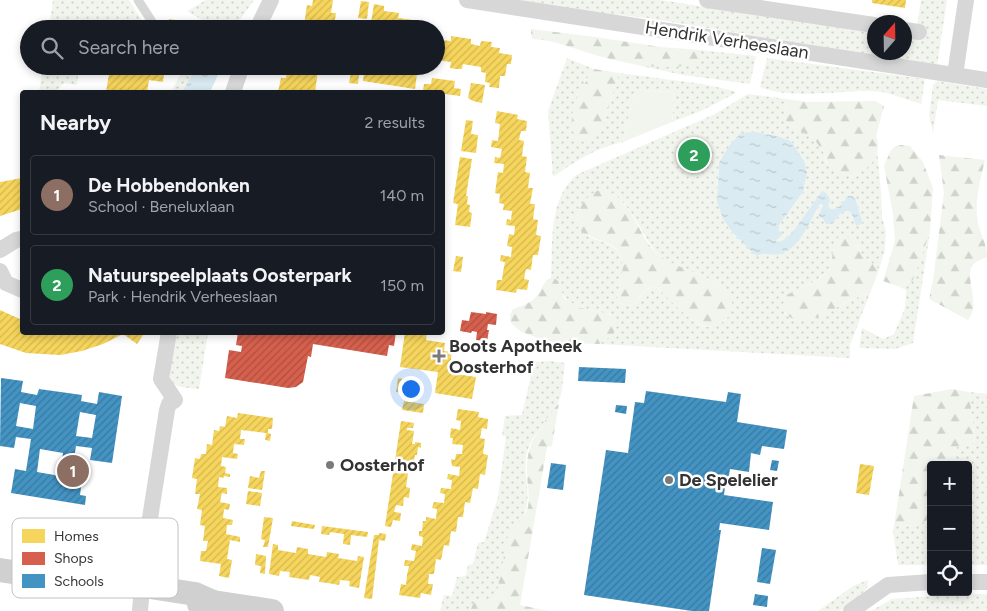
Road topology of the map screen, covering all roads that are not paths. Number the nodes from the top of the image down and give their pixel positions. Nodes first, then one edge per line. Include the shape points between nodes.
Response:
1 (138, 0) edge
2 (271, 0) edge
3 (467, 0) edge
4 (707, 0) edge
5 (966, 0) edge
6 (781, 5) edge
7 (153, 20) edge
8 (261, 20) edge
9 (867, 23) edge
10 (955, 74) junction
11 (239, 75) edge
12 (987, 80) edge
13 (233, 90) edge
14 (20, 239) edge
15 (0, 250) edge
16 (0, 271) edge
17 (20, 289) edge
18 (168, 335) edge
19 (150, 518) edge
20 (927, 582) edge
21 (972, 582) edge
22 (987, 582) edge
23 (178, 595) edge
24 (272, 611) edge
25 (851, 611) edge

1 - 7 lane
2 - 8 street
3 - 10 street, Hendrik Verheeslaan
4 - 6 street, Hendrik Verheeslaan
5 - 10 street
6 - 9 street, Hendrik Verheeslaan
10 - 12 street, Hendrik Verheeslaan
11 - 13 street
14 - 15 street
16 - 17 street via 6,283
18 - 19 street via 161,379 175,400 167,410
20 - 25 street via 888,585
21 - 22 street
23 - 24 street via 195,594 213,602

